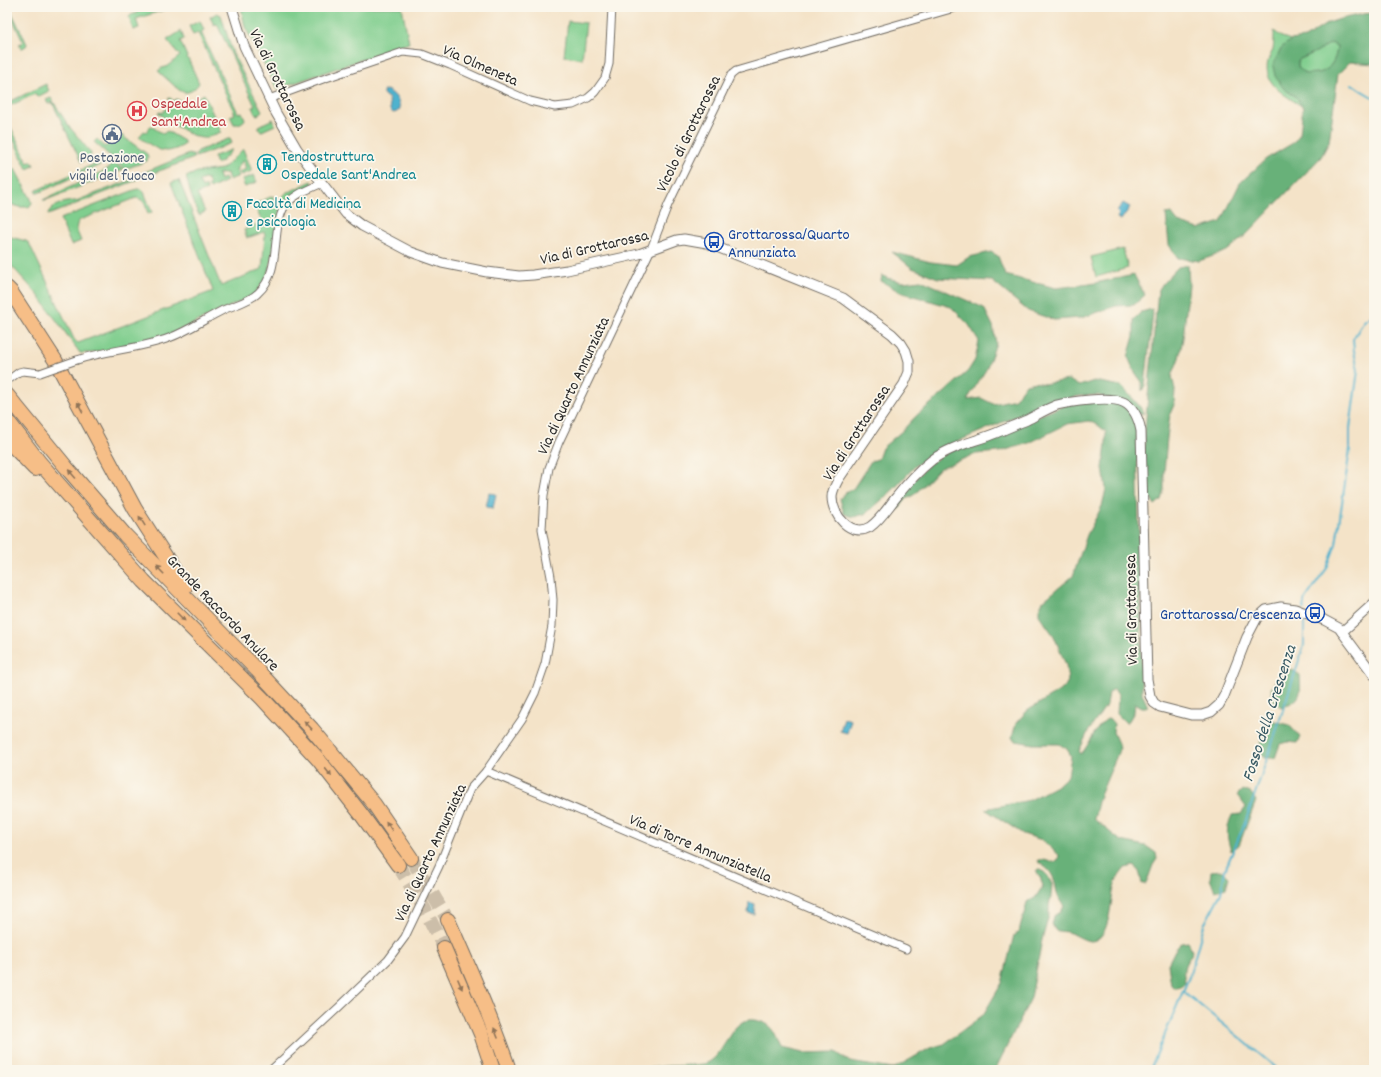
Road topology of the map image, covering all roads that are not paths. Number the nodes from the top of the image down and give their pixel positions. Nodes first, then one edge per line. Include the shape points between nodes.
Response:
1 (232, 7) edge
2 (612, 7) edge
3 (958, 7) edge
4 (269, 99) junction
5 (322, 183) junction
6 (651, 249) junction
7 (7, 288) edge
8 (7, 295) edge
9 (29, 319) junction
10 (7, 381) edge
11 (7, 395) edge
12 (7, 420) edge
13 (7, 440) edge
14 (144, 581) junction
15 (1374, 603) edge
16 (1342, 632) junction
17 (220, 633) junction
18 (1374, 675) edge
19 (486, 771) junction
20 (411, 858) tunnel mouth
21 (398, 865) tunnel mouth
22 (448, 920) tunnel mouth
23 (444, 948) tunnel mouth
24 (906, 949) dead end
25 (271, 1070) edge
26 (493, 1070) edge
27 (509, 1070) edge

1 - 4 street, Via di Grottarossa via 244,46
2 - 4 street, Via Olmeneta via 609,64 605,78 588,98 573,105 555,107 530,101 422,54 403,52
3 - 6 street, Vicolo di Grottarossa via 734,72 668,205
4 - 5 street, Via di Grottarossa via 293,143
5 - 6 street, Via di Grottarossa via 346,214 362,226 411,252 442,263 519,276 567,270
5 - 10 street, bridge via 294,197 284,208 280,218 272,270 258,294 169,338 90,356 40,373 23,370
6 - 16 street, Via di Grottarossa via 684,239 707,243 843,298 901,343 910,361 904,384 834,488 832,496 836,516 853,529 869,528 911,480 931,461 952,448 979,440 1073,401 1106,398 1118,400 1136,413 1141,431 1147,687 1151,698 1160,707 1196,716 1214,710 1224,696 1247,638 1259,616 1272,607 1295,609 1335,625
6 - 19 street, Via di Quarto Annunziata via 549,468 542,529 553,600 549,646 540,680 525,713
7 - 9 highway
8 - 9 highway
17 -> 9 highway via 178,577 135,509 56,360
17 -> 11 highway, Grande Raccordo Anulare via 125,535
12 - 14 highway, Grande Raccordo Anulare via 40,463
13 - 14 highway via 86,528
14 -> 21 highway, Grande Raccordo Anulare via 262,698 318,759
15 - 16 street
16 - 18 street, Via di Grottarossa
20 -> 17 highway, Grande Raccordo Anulare via 374,804 312,729
19 - 24 street, Via di Torre Annunziatella
19 - 25 street, Via di Quarto Annunziata via 470,789 439,866 405,937 388,960
27 -> 22 highway via 481,994
23 -> 26 highway via 481,1034

